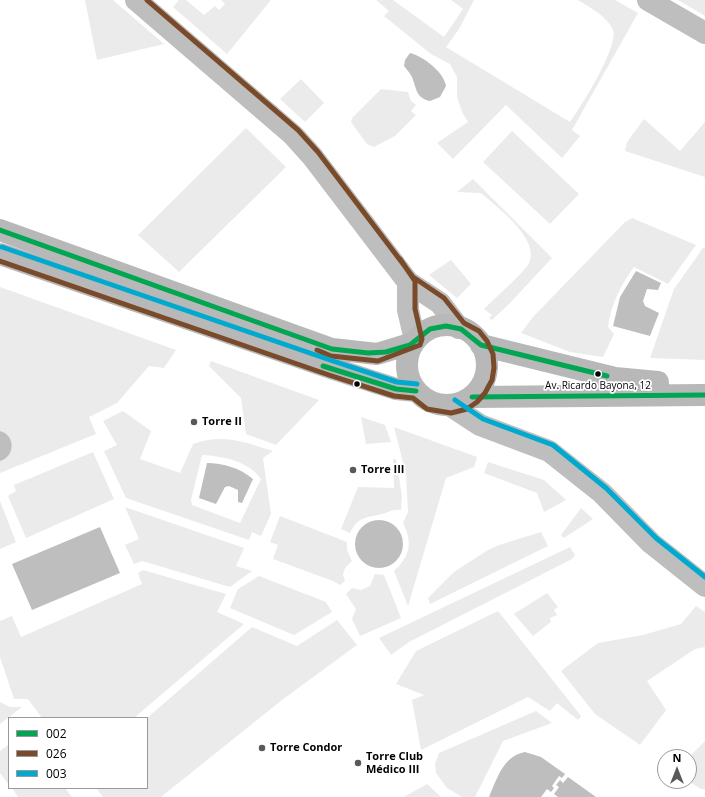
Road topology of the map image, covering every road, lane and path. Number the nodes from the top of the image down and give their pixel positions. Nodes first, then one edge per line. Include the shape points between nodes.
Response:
1 (136, 0) edge
2 (648, 0) edge
3 (705, 33) edge
4 (0, 230) edge
5 (0, 254) edge
6 (408, 282) junction
7 (459, 328) junction
8 (414, 342) junction
9 (481, 345) junction
10 (705, 382) edge
11 (416, 391) junction
12 (705, 395) edge
13 (472, 397) junction
14 (452, 406) junction
15 (705, 586) edge

1 - 6 street via 296,139 312,156
2 - 3 street
4 - 8 main road via 332,349 377,354
5 - 11 main road via 323,366 396,389
6 - 7 street via 440,303
6 - 8 street via 408,310
7 - 8 main road via 431,328
7 - 9 main road via 474,336
8 - 11 main road via 406,364 408,376
9 - 10 main road via 615,378 657,382
9 - 13 main road via 486,355 487,367 480,388
11 - 14 main road via 429,402
12 - 13 main road
13 - 14 main road
14 - 15 street via 480,425 549,451 602,493 651,543

